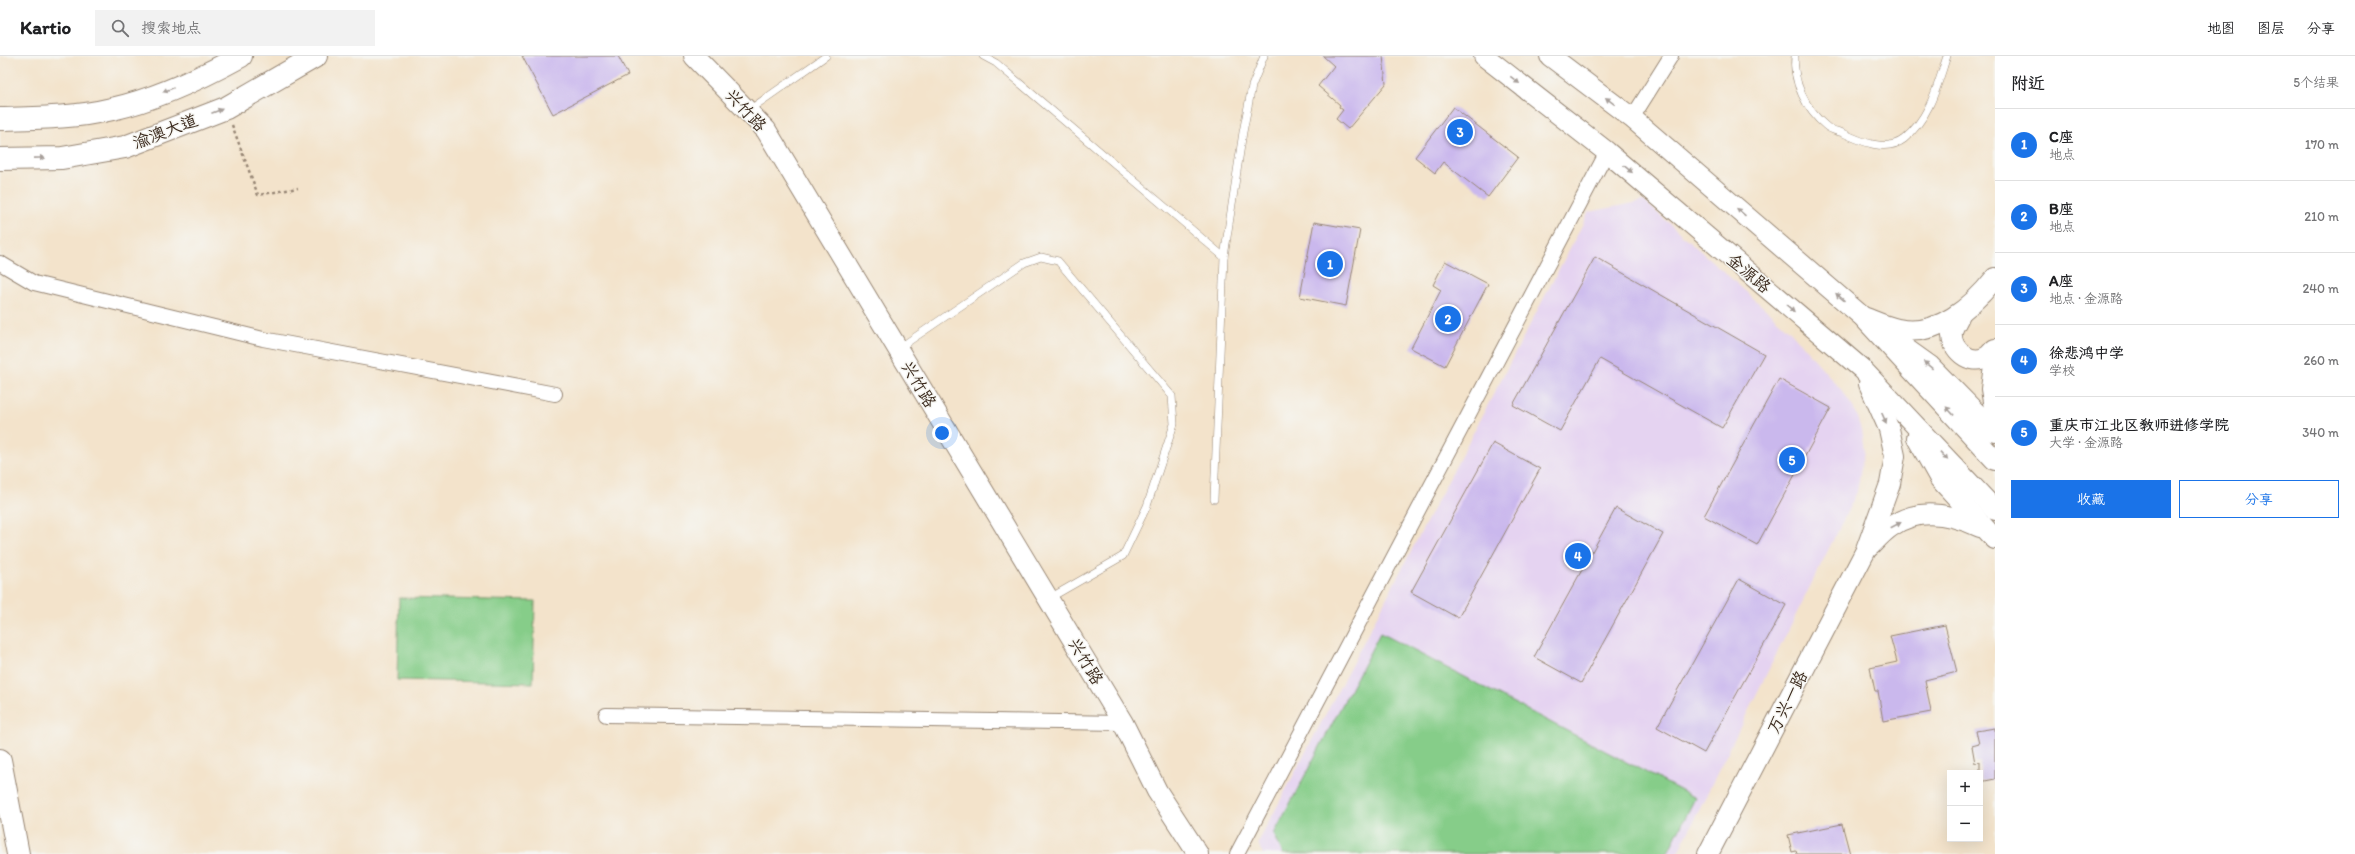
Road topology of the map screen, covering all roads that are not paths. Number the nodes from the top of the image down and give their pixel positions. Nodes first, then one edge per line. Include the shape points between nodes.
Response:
1 (241, 56) edge
2 (316, 56) edge
3 (694, 56) edge
4 (826, 56) edge
5 (983, 56) edge
6 (1264, 56) edge
7 (1484, 56) edge
8 (1550, 56) edge
9 (1671, 56) edge
10 (1794, 56) edge
11 (1947, 56) edge
12 (748, 110) junction
13 (1632, 118) junction
14 (0, 119) edge
15 (1607, 152) junction
16 (0, 159) edge
17 (1224, 257) junction
18 (0, 263) edge
19 (1995, 278) edge
20 (1960, 314) junction
21 (1863, 317) junction
22 (898, 349) junction
23 (1995, 349) edge
24 (1995, 357) edge
25 (1862, 369) junction
26 (555, 394) dead end
27 (1903, 412) junction
28 (1995, 414) edge
29 (1995, 432) edge
30 (1995, 460) edge
31 (1214, 499) dead end
32 (1995, 510) edge
33 (1990, 534) edge
34 (1866, 550) junction
35 (1048, 599) junction
36 (606, 715) dead end
37 (1123, 723) junction
38 (0, 760) edge
39 (1157, 791) junction
40 (18, 854) edge
41 (1198, 854) edge
42 (1212, 854) edge
43 (1237, 854) edge
44 (1708, 854) edge

1 -> 14 main road via 196,79 112,109 51,118
16 -> 2 main road, 渝澳大道 via 62,158 125,147 226,108
3 - 12 street, 兴竹路
4 - 12 lane
5 - 17 lane via 996,63
6 - 17 lane via 1252,86
7 -> 15 street, 金源路
13 -> 8 street
9 - 13 street
10 - 11 lane via 1797,86 1826,127 1869,144 1883,145 1902,140 1917,125 1931,105
12 - 22 street, 兴竹路 via 766,130
21 -> 13 street
15 -> 25 street, 金源路
15 - 43 street
17 - 31 lane
18 - 26 street via 34,283 263,339
19 - 20 street via 1981,296
20 - 21 street via 1916,330 1898,330
20 - 23 street via 1952,332 1954,345 1961,354 1973,360 1985,358
29 -> 21 street via 1930,366
30 -> 21 street
22 - 35 street, 兴竹路
22 - 35 lane via 1024,263 1041,257 1058,261 1172,396 1174,424 1147,506 1123,556
24 - 28 street via 1991,389
25 - 27 street, 金源路
25 -> 34 street via 1890,429 1895,456 1890,484
27 -> 32 street, 金源路
27 - 33 street via 1940,479
34 -> 33 street via 1892,525 1919,515 1942,514 1958,517
34 - 44 street, 万兴一路
35 - 37 street, 兴竹路
36 - 37 street
37 - 39 street, 兴竹路
38 - 40 main road
39 - 41 street, 兴竹路
39 - 42 street, 兴竹路

